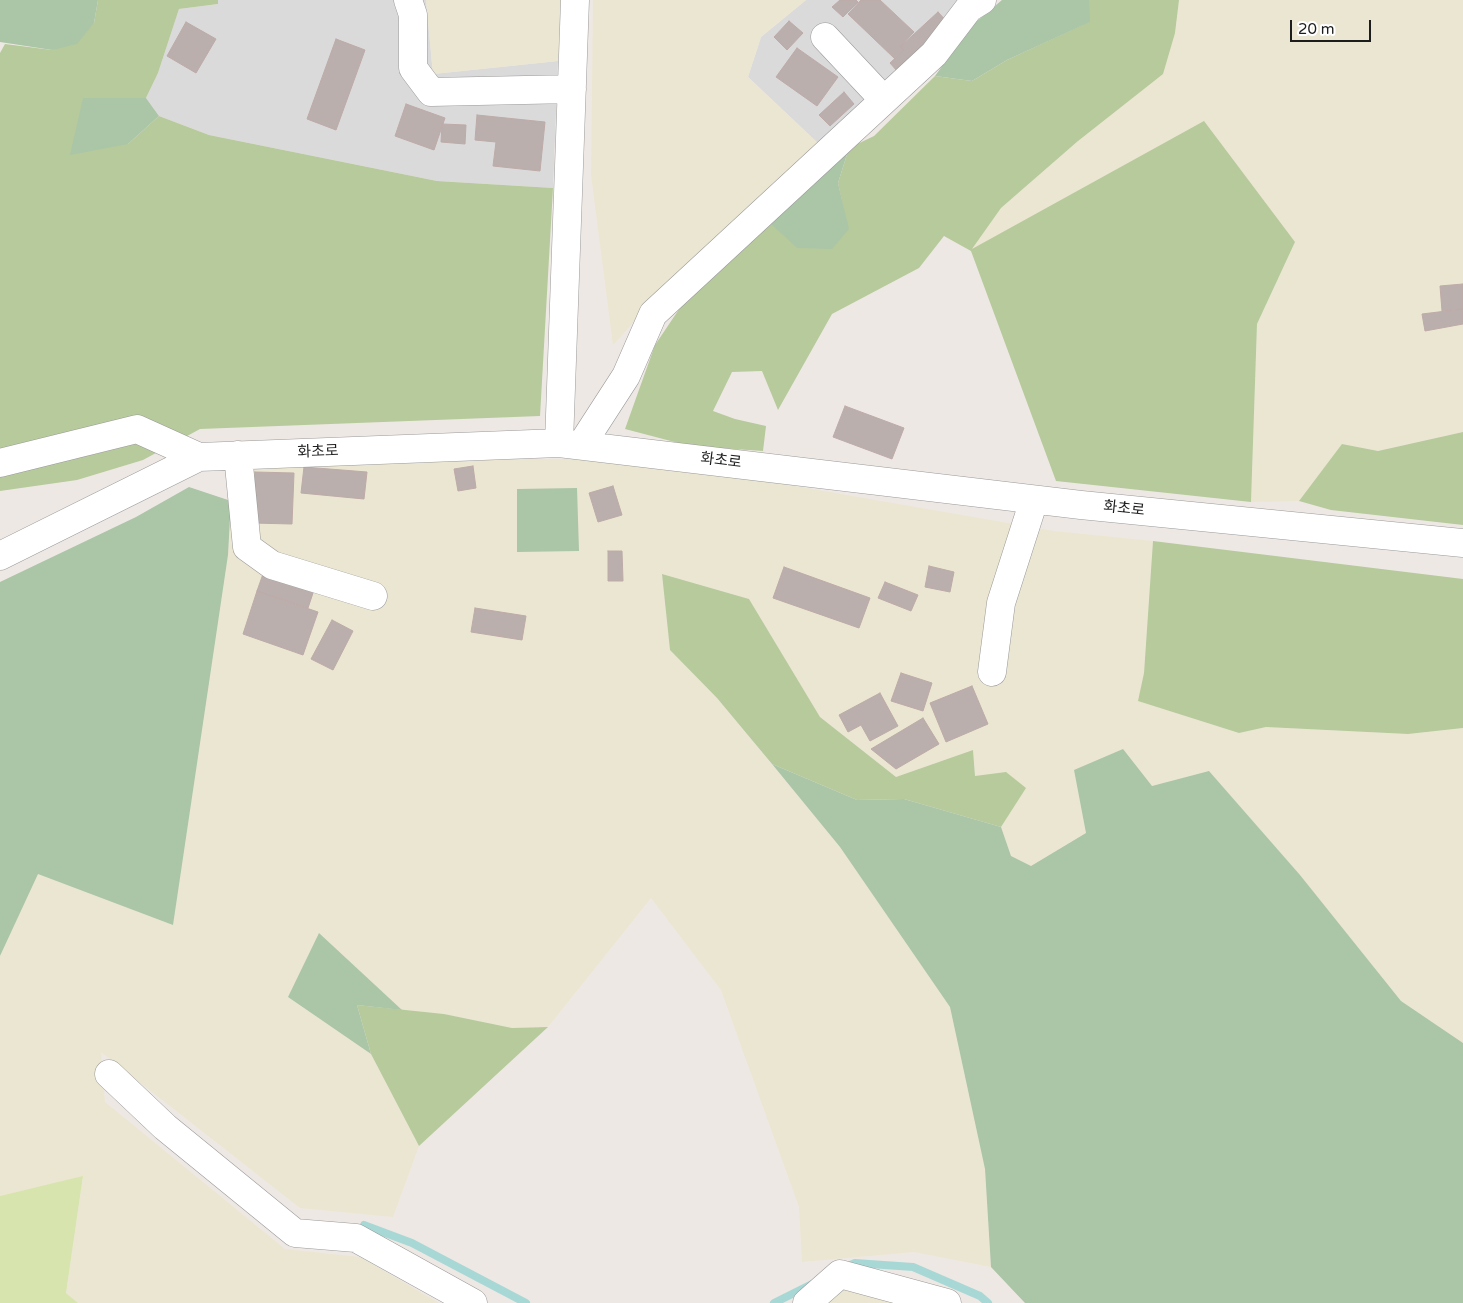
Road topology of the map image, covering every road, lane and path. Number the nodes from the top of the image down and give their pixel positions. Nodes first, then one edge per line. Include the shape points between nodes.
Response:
1 (408, 0) edge
2 (575, 0) edge
3 (982, 0) edge
4 (825, 36) dead end
5 (572, 89) junction
6 (884, 100) junction
7 (571, 443) junction
8 (238, 455) junction
9 (199, 457) junction
10 (0, 463) edge
11 (1034, 500) junction
12 (1463, 544) edge
13 (0, 556) edge
14 (373, 596) dead end
15 (992, 672) dead end
16 (109, 1074) dead end
17 (473, 1303) edge
18 (806, 1303) edge
19 (947, 1303) edge

1 - 5 street via 413,16 413,68 431,92
2 - 5 street
3 - 6 street via 969,8 934,54
4 - 6 street
5 - 7 street
6 - 7 street via 653,314 626,376
7 - 8 street, 화초로
7 - 11 street, 화초로
8 - 9 street, 화초로
8 - 14 street via 247,547 272,565
9 - 10 street via 137,429
9 - 13 street, 화초로
11 - 12 street, 화초로
11 - 15 street via 1001,603
16 - 17 street via 165,1127 295,1233 356,1238
18 - 19 street via 840,1274

